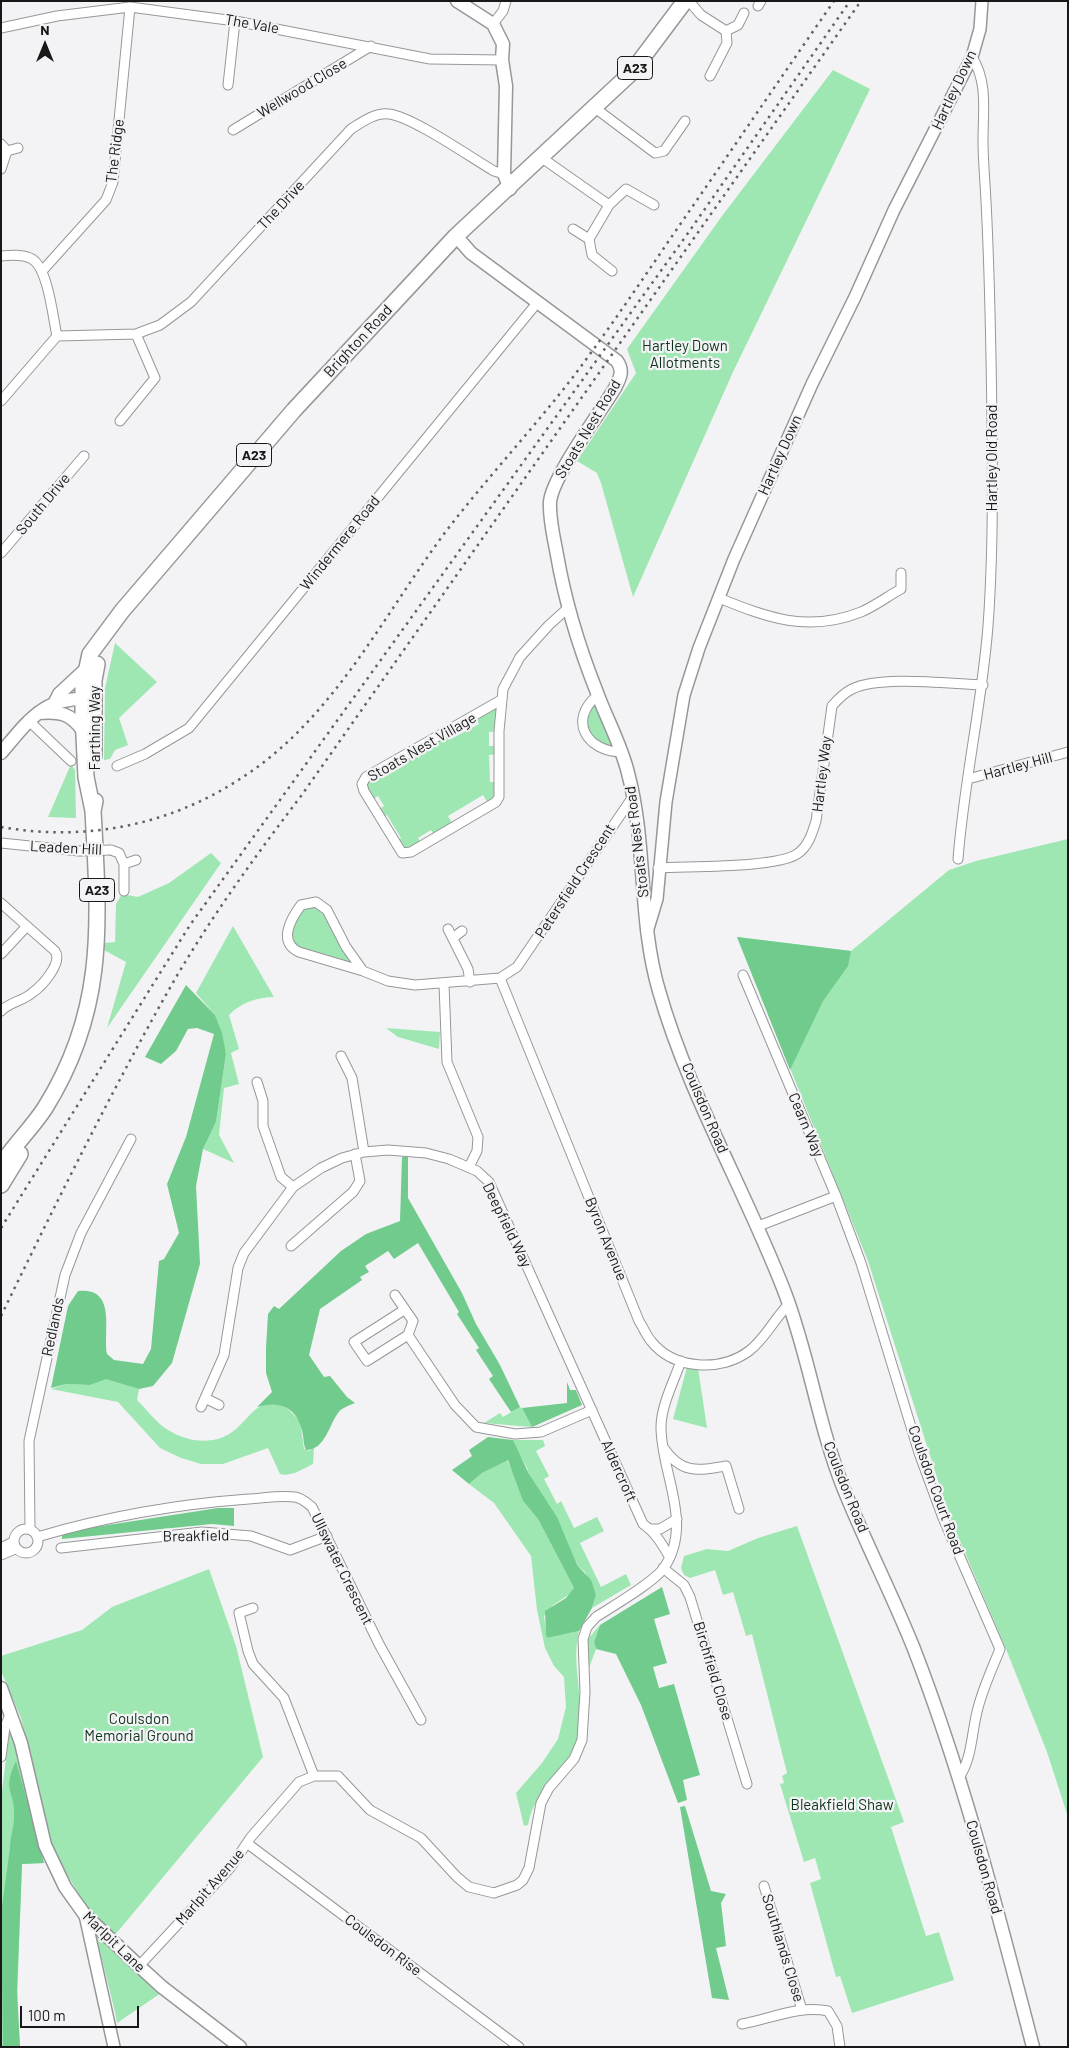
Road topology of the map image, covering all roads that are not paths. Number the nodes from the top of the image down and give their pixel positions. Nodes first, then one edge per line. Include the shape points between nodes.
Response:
1 (456, 1) edge
2 (506, 1) edge
3 (687, 1) edge
4 (982, 1) edge
5 (130, 7) junction
6 (744, 13) dead end
7 (235, 21) junction
8 (494, 24) junction
9 (1, 28) edge
10 (726, 31) junction
11 (371, 46) junction
12 (972, 57) junction
13 (502, 60) junction
14 (710, 76) dead end
15 (228, 85) dead end
16 (595, 108) junction
17 (685, 121) dead end
18 (233, 130) dead end
19 (4, 148) edge
20 (18, 148) dead end
21 (542, 158) junction
22 (1, 169) edge
23 (504, 174) junction
24 (510, 189) junction
25 (609, 205) junction
26 (654, 205) dead end
27 (573, 229) dead end
28 (456, 236) junction
29 (589, 239) junction
30 (1, 256) edge
31 (43, 270) junction
32 (612, 271) dead end
33 (537, 303) junction
34 (136, 334) junction
35 (56, 336) junction
36 (1, 401) edge
37 (120, 421) dead end
38 (84, 456) dead end
39 (1, 553) edge
40 (901, 573) dead end
41 (719, 598) junction
42 (569, 607) junction
43 (97, 646) junction
44 (86, 669) junction
45 (982, 685) junction
46 (598, 695) junction
47 (88, 698) junction
48 (501, 700) junction
49 (55, 702) junction
50 (33, 717) junction
51 (83, 731) junction
52 (622, 752) junction
53 (1068, 752) edge
54 (1, 753) edge
55 (71, 761) dead end
56 (117, 766) dead end
57 (968, 779) junction
58 (634, 795) junction
59 (93, 811) junction
60 (1, 843) edge
61 (958, 859) dead end
62 (136, 860) dead end
63 (124, 864) junction
64 (658, 868) junction
65 (124, 890) dead end
66 (1, 903) edge
67 (27, 926) junction
68 (462, 932) dead end
69 (647, 932) junction
70 (1, 954) edge
71 (363, 971) junction
72 (743, 974) dead end
73 (500, 978) junction
74 (470, 982) junction
75 (444, 984) junction
76 (1, 1011) edge
77 (341, 1056) dead end
78 (257, 1082) dead end
79 (25, 1135) junction
80 (131, 1139) dead end
81 (360, 1153) junction
82 (1, 1165) edge
83 (469, 1167) junction
84 (2, 1184) edge
85 (293, 1187) junction
86 (836, 1196) junction
87 (756, 1227) junction
88 (291, 1246) dead end
89 (395, 1296) dead end
90 (789, 1304) junction
91 (404, 1310) junction
92 (408, 1335) junction
93 (681, 1362) junction
94 (205, 1398) junction
95 (219, 1405) dead end
96 (201, 1408) dead end
97 (592, 1410) junction
98 (663, 1447) junction
99 (739, 1509) dead end
100 (677, 1520) junction
101 (650, 1528) junction
102 (30, 1529) junction
103 (327, 1536) junction
104 (37, 1537) junction
105 (14, 1545) junction
106 (1, 1548) edge
107 (61, 1548) dead end
108 (1, 1555) edge
109 (669, 1556) junction
110 (664, 1568) junction
111 (253, 1608) dead end
112 (1, 1688) edge
113 (11, 1712) junction
114 (421, 1720) dead end
115 (1, 1757) edge
116 (314, 1776) junction
117 (958, 1779) junction
118 (747, 1784) dead end
119 (248, 1844) junction
120 (764, 1886) dead end
121 (85, 1915) junction
122 (139, 1966) junction
123 (802, 2010) junction
124 (742, 2024) dead end
125 (114, 2047) edge
126 (240, 2047) edge
127 (519, 2047) edge
128 (840, 2047) edge
129 (1033, 2047) edge

1 - 8 main road
2 - 8 street
3 - 10 street via 701,15
3 - 16 highway, Brighton Road / A23 via 631,73
4 - 12 street, Hartley Down via 980,29
5 - 7 street, The Vale
5 - 9 street, The Vale via 58,16
5 - 31 street, The Ridge via 113,182 106,200
6 - 10 street via 738,25
7 - 11 street, The Vale
7 - 15 street
8 - 13 main road via 503,44
10 - 14 street via 727,43
11 - 13 street, The Vale via 430,59
11 - 18 street, Wellwood Close
12 - 41 street, Hartley Down via 894,210 812,384
12 - 45 street, Hartley Old Road via 984,89 983,142 992,346 991,589
13 - 23 main road via 506,86
16 - 17 street via 655,153 664,151
16 - 21 highway, Brighton Road / A23
19 - 20 street
19 - 22 street
21 - 24 highway, Brighton Road / A23
21 - 25 street
23 - 24 main road
23 - 34 street, The Drive via 411,122 389,114 368,118 351,129 191,302 160,324
24 - 28 highway, Brighton Road / A23
25 - 26 street via 626,189
25 - 29 street
27 - 29 street
28 - 33 main road, Stoats Nest Road via 470,253
28 - 43 highway, Brighton Road / A23 via 294,410 122,611
29 - 32 street via 592,255
30 - 31 street via 32,259
31 - 35 street
33 - 42 main road, Stoats Nest Road via 617,361 622,373 598,417 554,484 550,502
33 - 56 street, Windermere Road via 189,728 145,754 125,758
34 - 35 street, The Drive
34 - 37 street via 155,378
35 - 36 street
38 - 39 street, South Drive
40 - 41 street via 901,589 860,612 816,623 767,617
41 - 64 street, Hartley Down via 698,648 684,695
42 - 46 main road, Stoats Nest Road
42 - 48 street, Stoats Nest Village via 520,657 503,689
43 - 44 highway, Brighton Road / A23 via 90,654
43 - 47 highway, Farthing Way / A23 via 99,657
44 - 47 highway, A23
44 - 49 main road, Brighton Road via 59,694
45 - 57 street, Hartley Old Road
45 - 64 street, Hartley Way via 883,682 852,688 832,706 816,821 811,837 798,854 778,862
46 - 52 main road, Stoats Nest Road
46 - 52 street via 586,708 583,728 588,738 601,749
47 - 49 main road, Brighton Road
47 - 51 highway, Farthing Way / A23
47 - 59 highway, Farthing Way / A23
48 - 48 street, Stoats Nest Village via 366,777 362,784 364,791 402,853 411,852 496,802 499,797
49 - 50 main road, Brighton Road
50 - 51 main road via 64,713
50 - 54 main road, Brighton Road
50 - 55 street
51 - 59 highway, Farthing Way / A23 via 86,776
52 - 58 main road, Stoats Nest Road
53 - 57 street, Hartley Hill
57 - 61 street, Hartley Old Road
58 - 69 main road, Stoats Nest Road
58 - 73 street, Petersfield Crescent via 622,808 517,968
59 - 79 highway, Farthing Way / A23 via 98,929 94,977 85,1019 66,1070 45,1108
60 - 63 street, Leaden Hill, bridge via 79,851 110,850 119,853
62 - 63 street
63 - 65 street
64 - 69 street, Hartley Down via 657,899
66 - 67 street
67 - 70 street
67 - 76 street via 55,951 58,957 56,964 39,988
68 - 74 street via 451,933 468,969
69 - 87 main road, Coulsdon Road via 654,973 670,1024
71 - 71 street via 327,910 316,902 302,905 288,930 288,943 292,949
71 - 75 street via 388,981 415,985
72 - 86 street, Cearn Way
73 - 74 street
73 - 93 street, Byron Avenue via 640,1320 652,1342
74 - 75 street
75 - 83 street via 447,1062 478,1137 477,1151
77 - 81 street via 352,1078
78 - 85 street via 263,1101 263,1126 281,1177
79 - 82 highway, Farthing Way / A23
79 - 84 highway, Farthing Way / A23 via 19,1157
80 - 102 street, Redlands via 81,1233 65,1274 29,1441
81 - 83 street, Deepfield Way via 388,1150 426,1153
81 - 85 street, Deepfield Way via 321,1168
81 - 88 street via 360,1181 353,1192
83 - 97 street, Deepfield Way via 489,1182
85 - 94 street, Deepfield Way via 241,1261 224,1355
86 - 87 street
86 - 117 street, Coulsdon Court Road via 861,1263 919,1453 1000,1650 978,1708 969,1759
87 - 90 main road, Coulsdon Road
89 - 91 street
90 - 93 street, Byron Avenue via 750,1350 731,1362 705,1366
90 - 117 main road, Coulsdon Road via 840,1478 914,1649
91 - 92 street via 413,1321
91 - 92 street via 354,1342 367,1362
92 - 97 street via 455,1405 476,1427 515,1434 542,1432
93 - 98 street via 661,1425
94 - 95 street
94 - 96 street, Deepfield Way
97 - 101 street, Aldercroft via 643,1524
98 - 99 street via 670,1457 689,1469 726,1466
98 - 100 street
100 - 101 street via 660,1529
100 - 109 street via 675,1541
101 - 109 street, Aldercroft
102 - 104 street
102 - 105 street via 18,1531
103 - 104 street, Ullswater Crescent via 312,1507 296,1498 281,1497 215,1501 79,1524
103 - 107 street, Breakfield via 290,1550 251,1536 202,1532
103 - 114 street, Ullswater Crescent via 379,1644
104 - 105 street via 38,1545 26,1554
105 - 106 street
105 - 108 street
109 - 110 street
110 - 116 street via 587,1627 583,1638 585,1692 582,1740 574,1759 548,1788 541,1803 529,1868 517,1885 494,1893 469,1887 421,1838 370,1810 338,1776
110 - 118 street, Birchfield Close via 684,1586 690,1597
111 - 116 street via 239,1613 248,1651 261,1675 284,1698
112 - 113 main road, Marlpit Lane
113 - 115 street via 4,1727
113 - 121 main road, Marlpit Lane via 45,1845 65,1887
116 - 119 street, Marlpit Avenue via 299,1782
117 - 129 main road, Coulsdon Road via 1008,1948
119 - 122 street, Marlpit Avenue via 230,1868
119 - 127 street, Coulsdon Rise
120 - 123 street, Southlands Close
121 - 122 main road, Marlpit Lane
121 - 125 street
122 - 126 main road, Marlpit Lane
123 - 124 street
123 - 128 street via 816,2008 828,2011 837,2026

